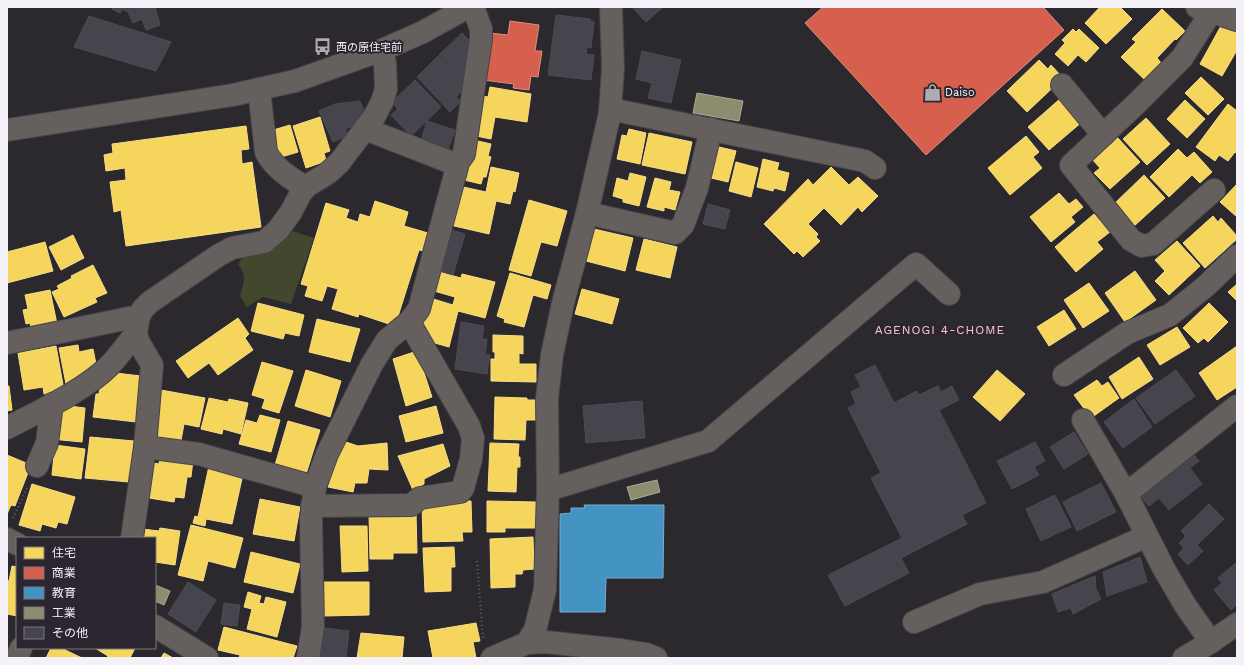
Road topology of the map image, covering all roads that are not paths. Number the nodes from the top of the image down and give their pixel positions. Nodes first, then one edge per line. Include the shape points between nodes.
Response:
1 (468, 7) edge
2 (473, 7) edge
3 (611, 7) edge
4 (1204, 9) edge
5 (1237, 20) edge
6 (382, 50) junction
7 (1062, 85) dead end
8 (259, 89) junction
9 (610, 109) junction
10 (366, 127) junction
11 (711, 129) junction
12 (7, 130) edge
13 (1103, 135) junction
14 (456, 165) junction
15 (875, 168) dead end
16 (306, 187) junction
17 (1214, 190) dead end
18 (587, 213) junction
19 (1237, 256) edge
20 (949, 294) dead end
21 (409, 322) junction
22 (137, 325) junction
23 (7, 343) edge
24 (1064, 376) dead end
25 (52, 404) junction
26 (1237, 406) edge
27 (1083, 420) dead end
28 (7, 428) edge
29 (145, 447) junction
30 (37, 466) road end
31 (548, 490) junction
32 (1126, 494) junction
33 (313, 497) junction
34 (1147, 536) junction
35 (132, 537) edge
36 (914, 622) dead end
37 (1237, 624) edge
38 (156, 627) edge
39 (1211, 642) junction
40 (540, 648) edge
41 (488, 650) edge
42 (207, 658) edge
43 (308, 658) edge
44 (656, 658) edge
45 (1184, 658) edge

1 - 6 street via 423,32
2 - 14 street via 481,29 464,154
3 - 9 street via 613,68
4 - 5 street
4 - 13 street via 1182,58
6 - 8 street via 295,81
6 - 10 street via 386,89 382,102
7 - 13 street
8 - 12 street
8 - 16 street via 266,152 278,168
9 - 11 street
9 - 18 street
10 - 14 street
10 - 16 street via 339,163
11 - 15 street via 865,161
11 - 18 street via 684,225 675,233
13 - 17 street via 1071,165 1135,244 1153,244
14 - 21 street via 419,309
16 - 22 street via 278,230 264,242 232,248 219,256 150,302 143,309
18 - 31 street via 552,354 547,398
19 - 24 street via 1206,286 1170,315 1127,333
20 - 31 street via 916,264 708,441
21 - 33 street via 387,340 372,364 327,454
21 - 33 street via 469,426 473,438 471,459 463,488 460,492 420,498 411,504
22 - 23 street
22 - 25 street via 109,366 92,381
22 - 29 street via 138,341 152,366
25 - 28 street
25 - 30 street via 47,443
26 - 32 street
27 - 32 street
29 - 33 street via 199,454
29 - 35 street
31 - 40 street via 545,590 534,630
32 - 34 street
33 - 43 street via 313,627
34 - 36 street via 1043,582 980,594
34 - 39 street via 1185,605
37 - 39 street
38 - 42 street
39 - 45 street
40 - 41 street
40 - 44 street via 621,650

